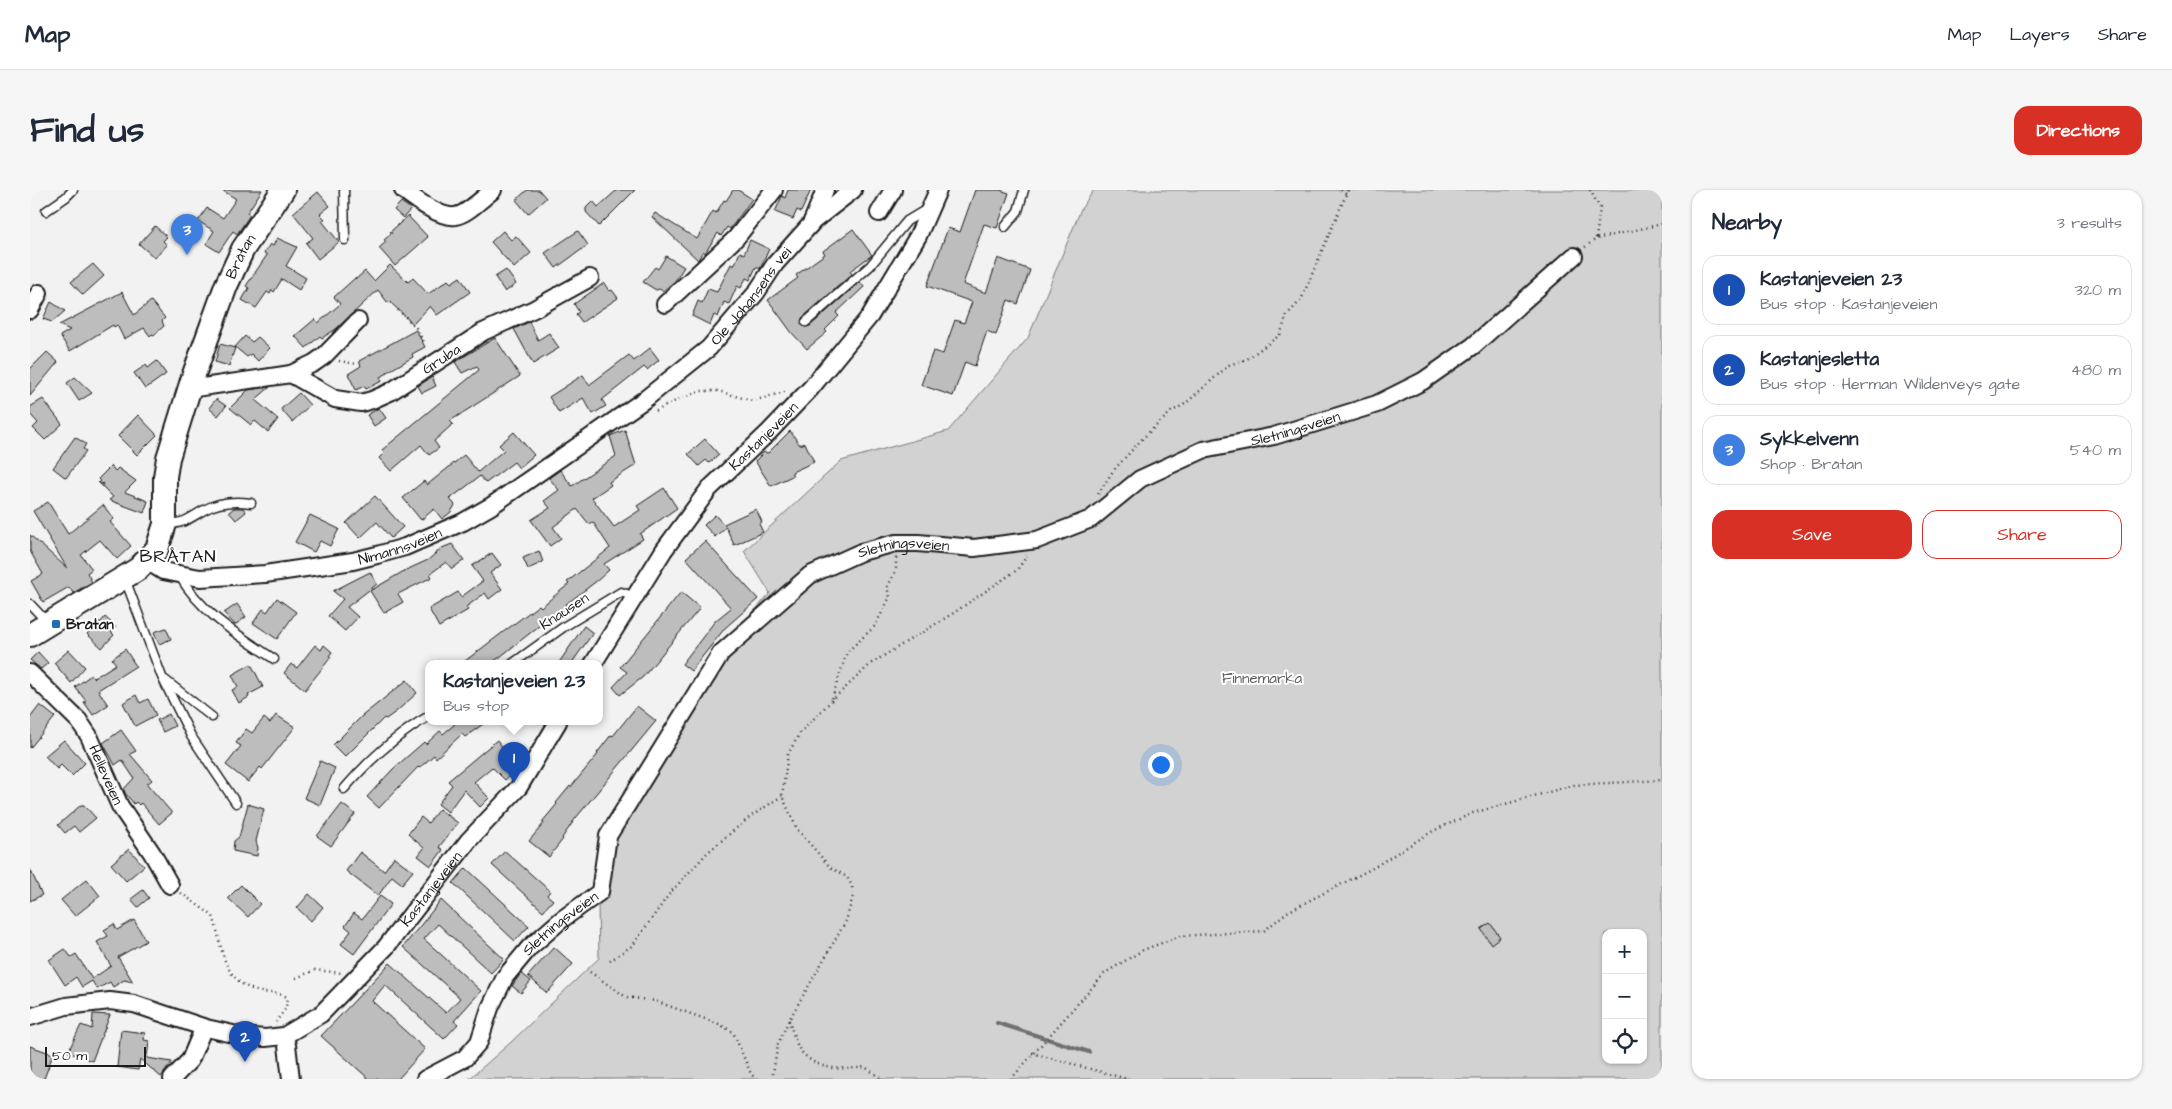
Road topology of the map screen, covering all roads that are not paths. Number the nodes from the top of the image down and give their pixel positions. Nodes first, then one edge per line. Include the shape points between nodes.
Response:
1 (73, 190) edge
2 (283, 190) edge
3 (344, 190) edge
4 (403, 190) edge
5 (493, 190) edge
6 (774, 190) edge
7 (825, 190) edge
8 (853, 190) edge
9 (893, 190) edge
10 (938, 190) edge
11 (1024, 190) edge
12 (931, 206) junction
13 (46, 211) dead end
14 (879, 213) dead end
15 (810, 224) junction
16 (1005, 227) dead end
17 (345, 240) dead end
18 (1574, 256) road end
19 (590, 278) dead end
20 (39, 293) dead end
21 (665, 304) dead end
22 (30, 310) edge
23 (358, 321) dead end
24 (806, 322) dead end
25 (687, 365) joint
26 (290, 374) junction
27 (190, 389) junction
28 (251, 503) dead end
29 (165, 524) junction
30 (148, 561) junction
31 (180, 575) junction
32 (124, 578) junction
33 (635, 597) junction
34 (30, 604) edge
35 (39, 629) edge
36 (274, 659) dead end
37 (517, 660) edge
38 (596, 660) edge
39 (30, 673) edge
40 (162, 677) junction
41 (212, 717) dead end
42 (425, 719) edge
43 (556, 725) edge
44 (344, 789) dead end
45 (236, 803) dead end
46 (170, 885) road end
47 (30, 1017) edge
48 (204, 1027) junction
49 (280, 1037) junction
50 (172, 1079) edge
51 (291, 1079) edge
52 (425, 1079) edge

1 - 13 lane
2 - 27 main road, Bråtan via 242,249
3 - 17 lane
4 - 5 street via 428,207 454,216 468,210
6 - 21 street via 736,238
7 - 15 street, Ole Johansens vei
8 - 15 street, Ole Johansens vei
9 - 14 street
10 - 12 street, Kastanjeveien
11 - 16 lane via 1018,211
12 - 24 lane via 907,221 870,266
12 - 33 street, Kastanjeveien via 918,236 870,316 810,390 709,489 664,550
15 - 25 street, Ole Johansens vei via 709,348
18 - 52 street, Sletningsveien via 1473,346 1423,381 1378,404 1274,436 1203,450 1140,479 1091,519 1037,540 974,548 896,543 861,552 810,575 721,653 608,836 600,892 529,948 505,977 479,1042 465,1058
19 - 26 street, Gruba via 483,332 390,392 366,402 348,403 335,399
20 - 22 street
23 - 26 street via 324,356
25 - 31 street, Nimannsveien via 644,400 491,506 420,540 377,555 266,574 200,578
26 - 27 street
27 - 29 main road, Bråtan via 168,458
28 - 29 lane via 236,501 212,506 182,523
29 - 30 main road, Bråtan via 162,539
30 - 31 street, Nimannsveien via 163,571
30 - 32 main road, Bråtan
31 - 36 lane via 191,593 214,618
32 - 35 main road, Bråtan
32 - 40 lane
33 - 37 lane, Knausen via 621,592 564,626
33 - 38 street, Kastanjeveien
34 - 35 lane, Bråtan
39 - 46 street, Helleveien via 89,736 120,806
40 - 41 lane
40 - 45 lane via 190,736
42 - 44 lane via 384,747
43 - 49 street, Kastanjeveien via 519,787 469,840 386,947 321,1014
47 - 48 street via 66,1006 110,1001 134,1004
48 - 49 street via 242,1036
48 - 50 street via 190,1060
49 - 51 street via 287,1045

